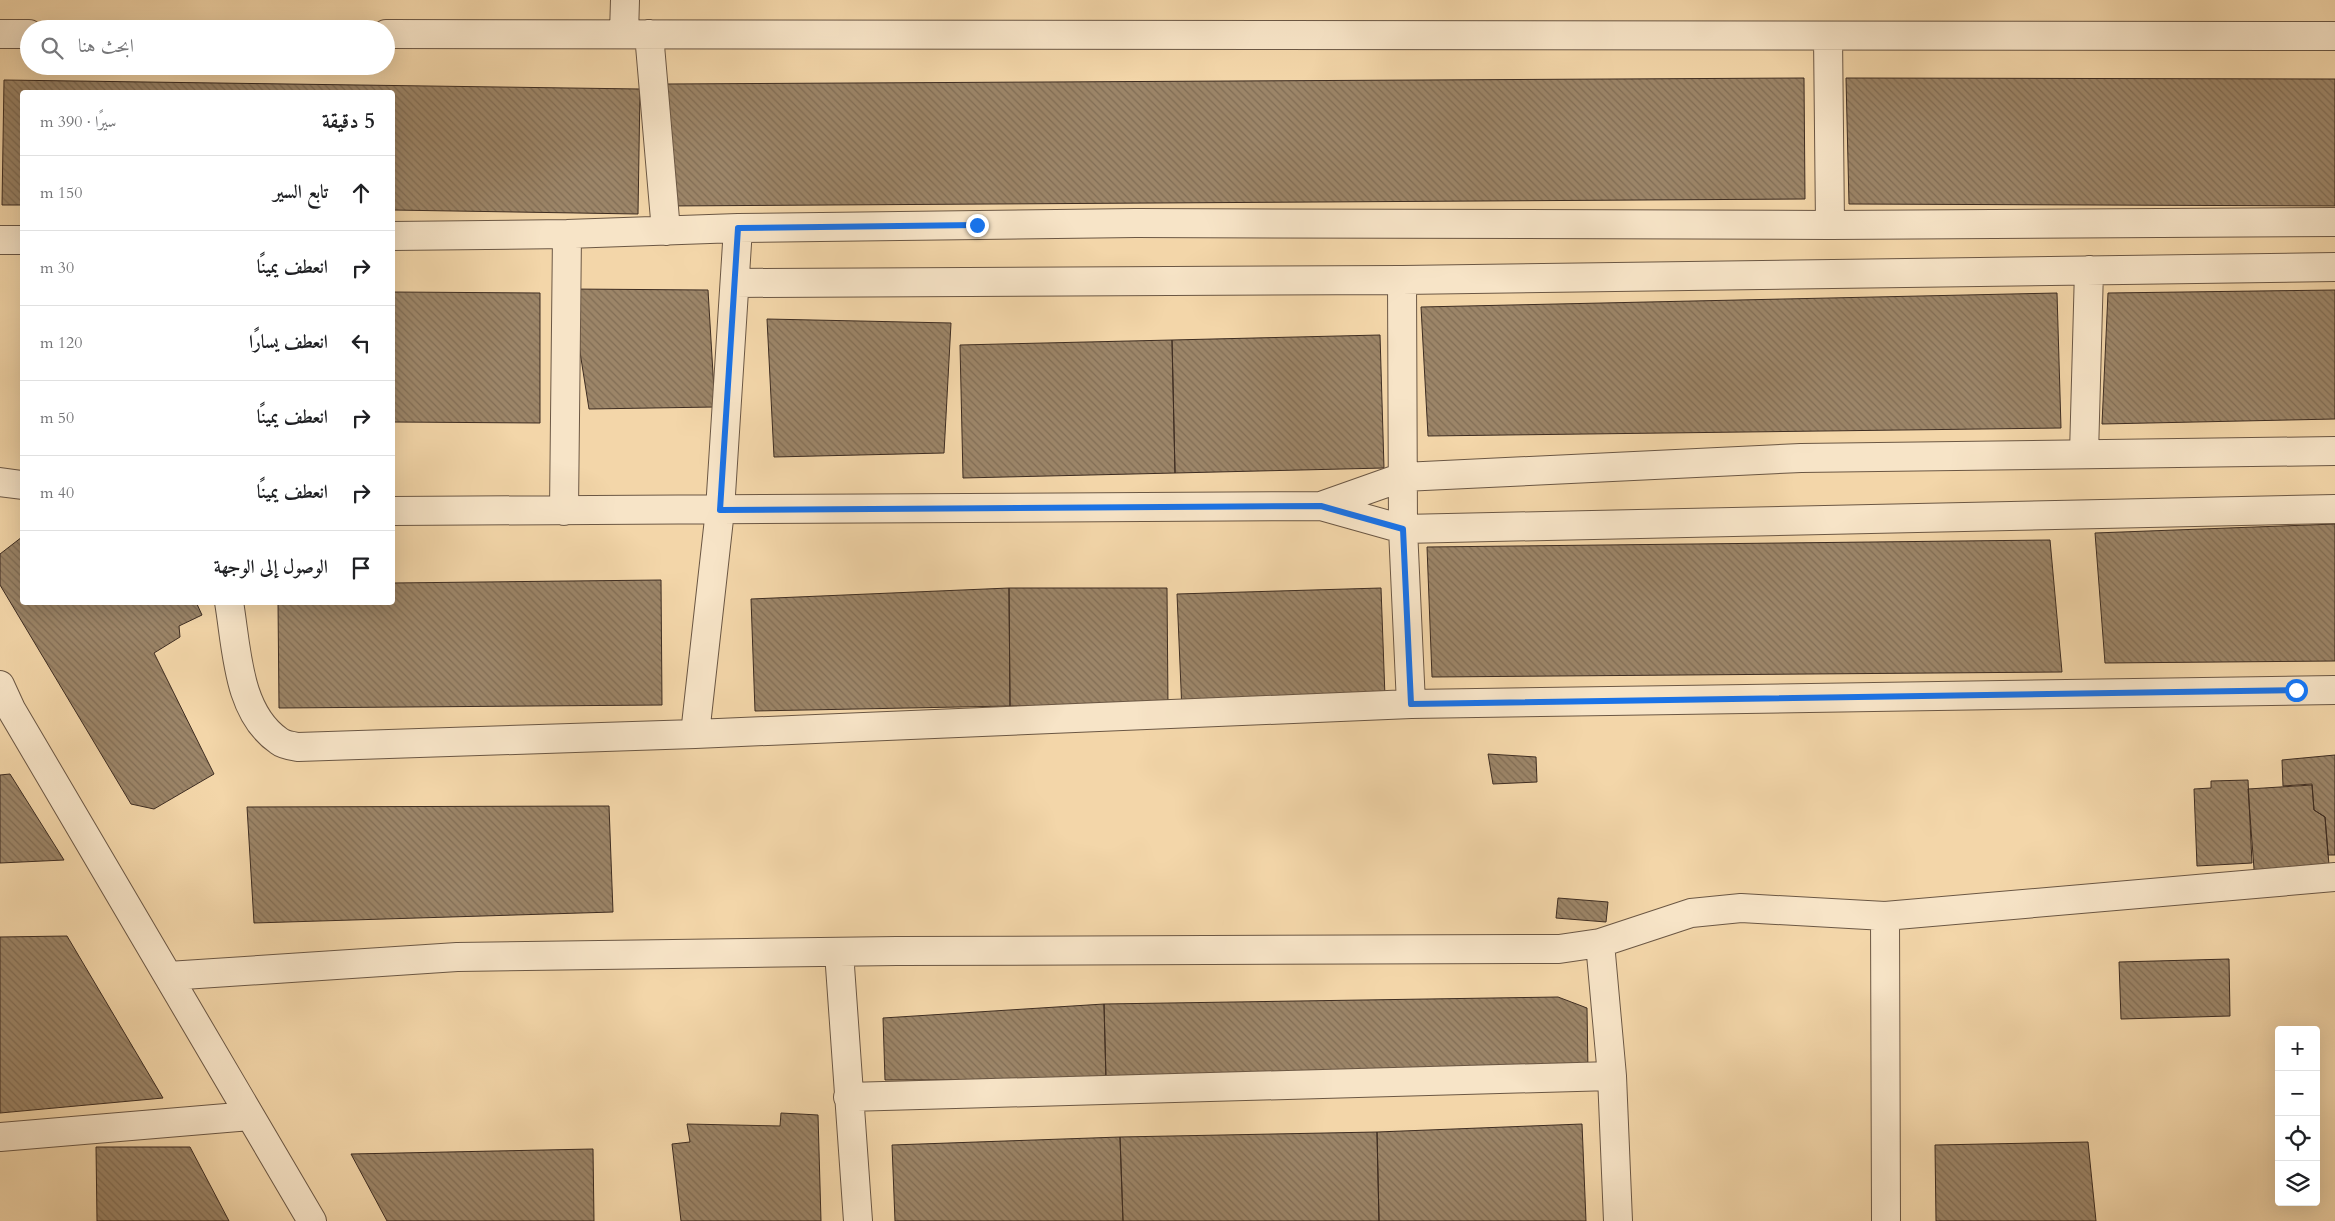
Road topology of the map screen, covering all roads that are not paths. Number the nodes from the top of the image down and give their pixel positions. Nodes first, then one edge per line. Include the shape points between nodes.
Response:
1 (624, 0) edge
2 (0, 34) edge
3 (20, 34) edge
4 (395, 34) edge
5 (636, 34) junction
6 (1828, 36) junction
7 (2335, 36) edge
8 (2335, 222) edge
9 (1830, 225) junction
10 (738, 228) junction
11 (666, 231) junction
12 (567, 234) junction
13 (395, 236) edge
14 (0, 240) edge
15 (20, 240) edge
16 (2335, 267) edge
17 (2089, 270) junction
18 (1402, 280) junction
19 (734, 283) junction
20 (2335, 451) edge
21 (2084, 454) junction
22 (1403, 477) junction
23 (0, 482) edge
24 (20, 485) edge
25 (1321, 506) junction
26 (2335, 509) edge
27 (720, 510) junction
28 (395, 511) edge
29 (564, 511) junction
30 (1403, 529) junction
31 (229, 605) edge
32 (0, 685) edge
33 (2335, 690) edge
34 (6, 703) edge
35 (1411, 704) junction
36 (695, 734) junction
37 (2335, 877) edge
38 (1885, 916) junction
39 (1600, 942) junction
40 (839, 952) junction
41 (168, 976) junction
42 (1612, 1076) junction
43 (848, 1097) junction
44 (250, 1116) junction
45 (0, 1137) edge
46 (312, 1221) edge
47 (858, 1221) edge
48 (1618, 1221) edge
49 (1886, 1221) edge

1 - 5 street
2 - 3 street
4 - 5 street
5 - 6 street
5 - 11 street
6 - 7 street
6 - 9 street
8 - 9 street
9 - 10 street via 1136,223
10 - 11 street
10 - 19 street
11 - 12 street
12 - 13 street
12 - 29 street
14 - 15 street
16 - 17 street
17 - 18 street
17 - 21 street
18 - 19 street
18 - 22 street
19 - 27 street
20 - 21 street
21 - 22 street via 1801,458
22 - 25 street
22 - 30 street
23 - 24 street
25 - 27 street
25 - 30 street
26 - 30 street
27 - 29 street
27 - 36 street
28 - 29 street
30 - 35 street
31 - 36 street via 241,675 250,707 275,738 298,747
32 - 34 street
33 - 35 street
34 - 41 street
35 - 36 street
37 - 38 street
38 - 39 street via 1741,908 1692,913
38 - 49 street
39 - 40 street via 1559,949 1474,951
39 - 42 street
40 - 41 street via 458,957
40 - 43 street
41 - 44 street
42 - 43 street
42 - 48 street
43 - 47 street
44 - 45 street
44 - 46 street

